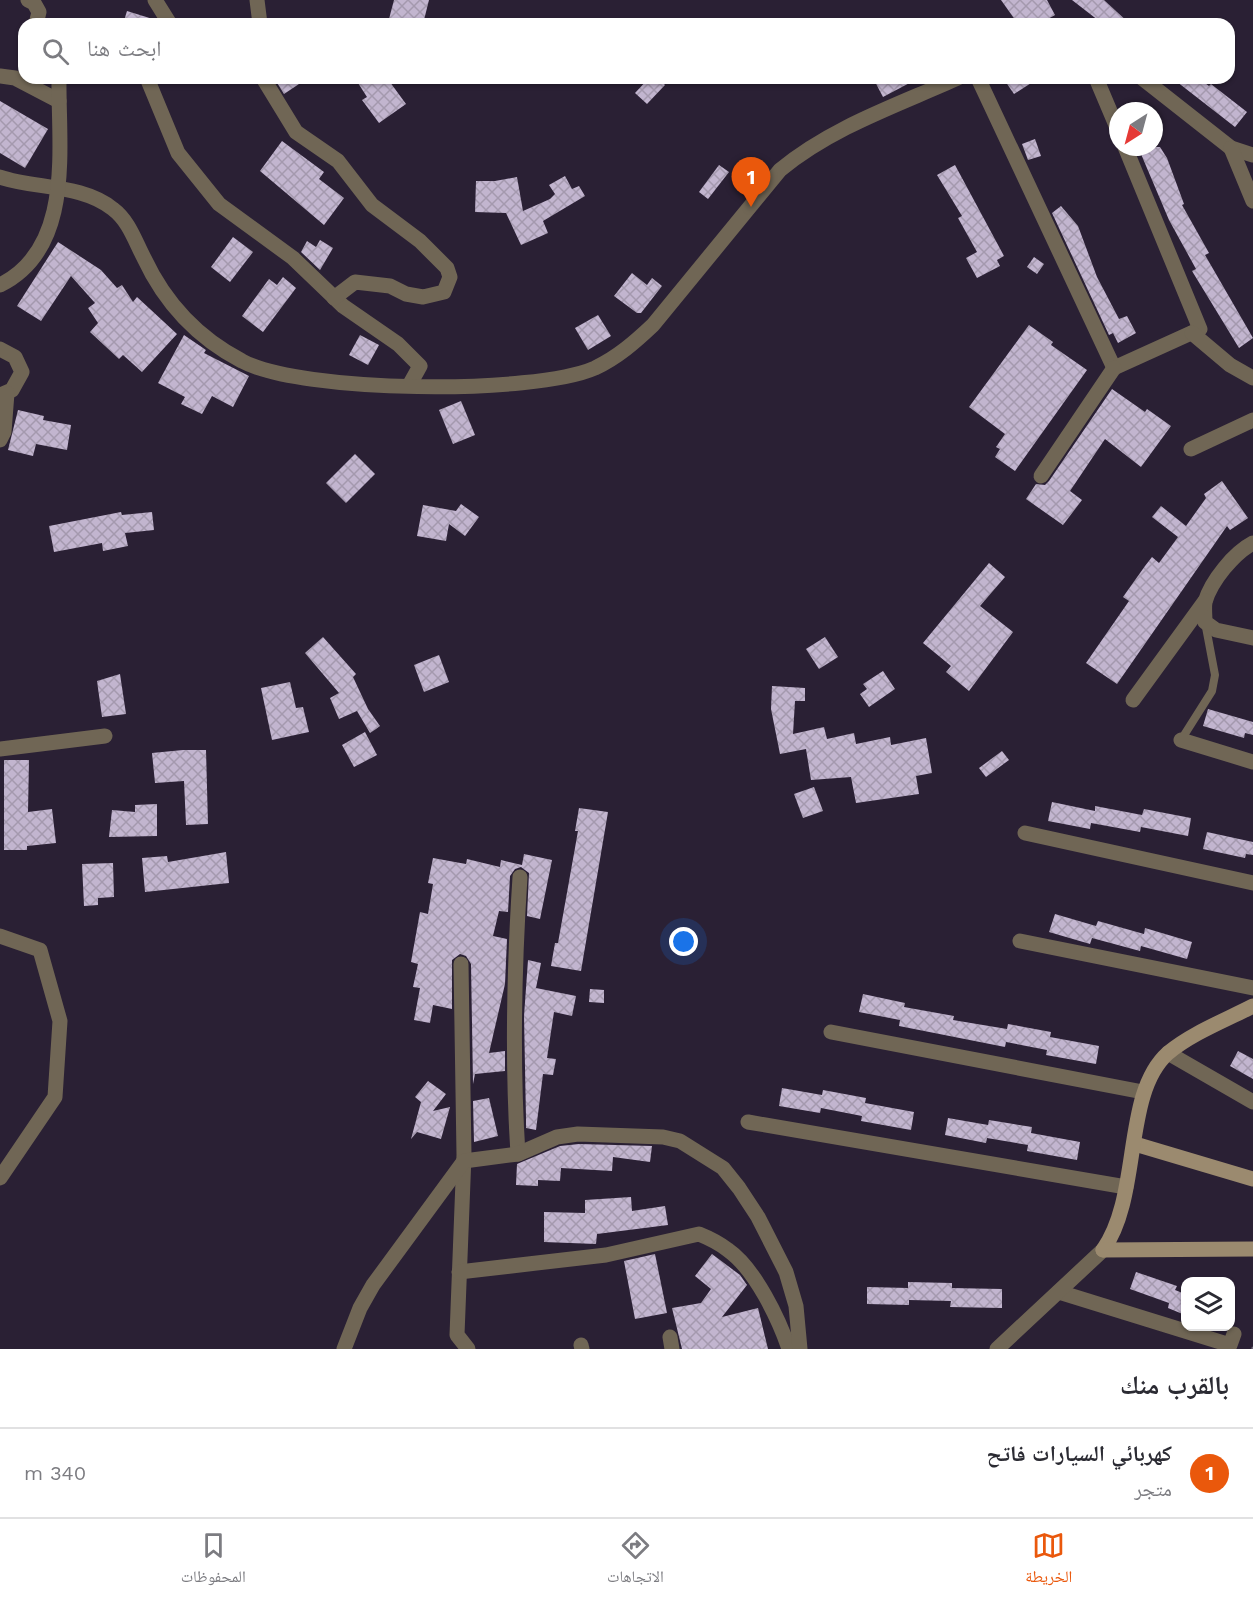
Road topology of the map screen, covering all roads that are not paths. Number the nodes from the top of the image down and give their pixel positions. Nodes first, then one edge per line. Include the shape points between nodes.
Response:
1 (28, 0) edge
2 (155, 0) edge
3 (258, 0) edge
4 (38, 18) edge
5 (166, 18) edge
6 (260, 18) edge
7 (0, 76) edge
8 (18, 79) edge
9 (36, 84) edge
10 (59, 84) edge
11 (149, 84) edge
12 (267, 84) edge
13 (945, 84) edge
14 (981, 84) edge
15 (1099, 84) edge
16 (1150, 84) edge
17 (58, 101) junction
18 (1109, 109) edge
19 (1231, 148) junction
20 (1253, 155) edge
21 (1129, 156) edge
22 (0, 177) edge
23 (60, 189) junction
24 (1253, 201) edge
25 (0, 285) edge
26 (334, 298) junction
27 (1192, 333) junction
28 (0, 349) edge
29 (1114, 368) junction
30 (1253, 378) edge
31 (410, 384) junction
32 (3, 394) edge
33 (1253, 420) edge
34 (0, 440) edge
35 (1191, 450) dead end
36 (1041, 476) dead end
37 (1253, 543) edge
38 (1208, 598) junction
39 (1205, 622) junction
40 (1253, 638) edge
41 (1133, 700) dead end
42 (105, 736) dead end
43 (1181, 740) joint
44 (0, 749) edge
45 (1253, 762) edge
46 (1025, 833) dead end
47 (520, 877) dead end
48 (1253, 882) edge
49 (0, 936) edge
50 (1020, 941) dead end
51 (461, 964) dead end
52 (1253, 988) edge
53 (1253, 1006) edge
54 (831, 1032) dead end
55 (1168, 1053) junction
56 (1143, 1092) junction
57 (1253, 1102) edge
58 (748, 1122) dead end
59 (1135, 1144) junction
60 (518, 1154) junction
61 (464, 1161) junction
62 (0, 1178) edge
63 (1253, 1179) edge
64 (1126, 1187) junction
65 (1253, 1249) edge
66 (1103, 1250) junction
67 (459, 1272) junction
68 (1059, 1292) junction
69 (1234, 1334) dead end
70 (344, 1349) edge
71 (468, 1349) edge
72 (789, 1349) edge
73 (800, 1349) edge
74 (997, 1349) edge

1 - 4 street via 39,12
2 - 5 street
3 - 6 street
7 - 8 street
9 - 17 street
10 - 17 street
11 - 26 street via 178,153 219,204 293,258
12 - 26 street via 296,132 338,161 372,205 420,241 447,268 450,277 444,292 423,297 390,286 355,282
13 - 31 street via 799,154 780,170 653,325 629,348 603,363 548,380 473,386
14 - 29 street
15 - 18 street
16 - 19 street
17 - 23 street
19 - 20 street
19 - 24 street
21 - 27 street via 1200,329
22 - 23 street
23 - 25 street via 47,233 37,250 26,267
23 - 31 street via 113,208 136,238 160,288 185,322 242,362 273,374 325,382
26 - 31 street via 398,344 420,366
27 - 29 street
27 - 30 street
28 - 32 street via 15,357 22,372 16,386
29 - 36 street
32 - 34 street via 4,432
33 - 35 street
37 - 38 street via 1241,549
38 - 39 street
38 - 41 street
39 - 40 street via 1216,630
39 - 43 lane via 1215,675 1212,691
42 - 44 street
43 - 45 street
46 - 48 street
47 - 60 street via 514,1041
49 - 62 street via 40,950 60,1021 55,1097
50 - 52 street
51 - 61 street
53 - 55 main road
54 - 56 street
55 - 56 main road
55 - 57 street
56 - 59 main road
58 - 64 street
59 - 63 main road
59 - 64 main road
60 - 61 street
60 - 73 street via 557,1137 578,1134 663,1137 680,1141 723,1168 758,1217 786,1272 796,1306
61 - 67 street
61 - 70 street via 373,1285
64 - 66 main road via 1119,1222
65 - 66 main road
66 - 68 street
67 - 71 street via 457,1335
67 - 72 street via 606,1255 699,1234 729,1250 746,1267 781,1324
68 - 69 street via 1230,1344
68 - 74 street

